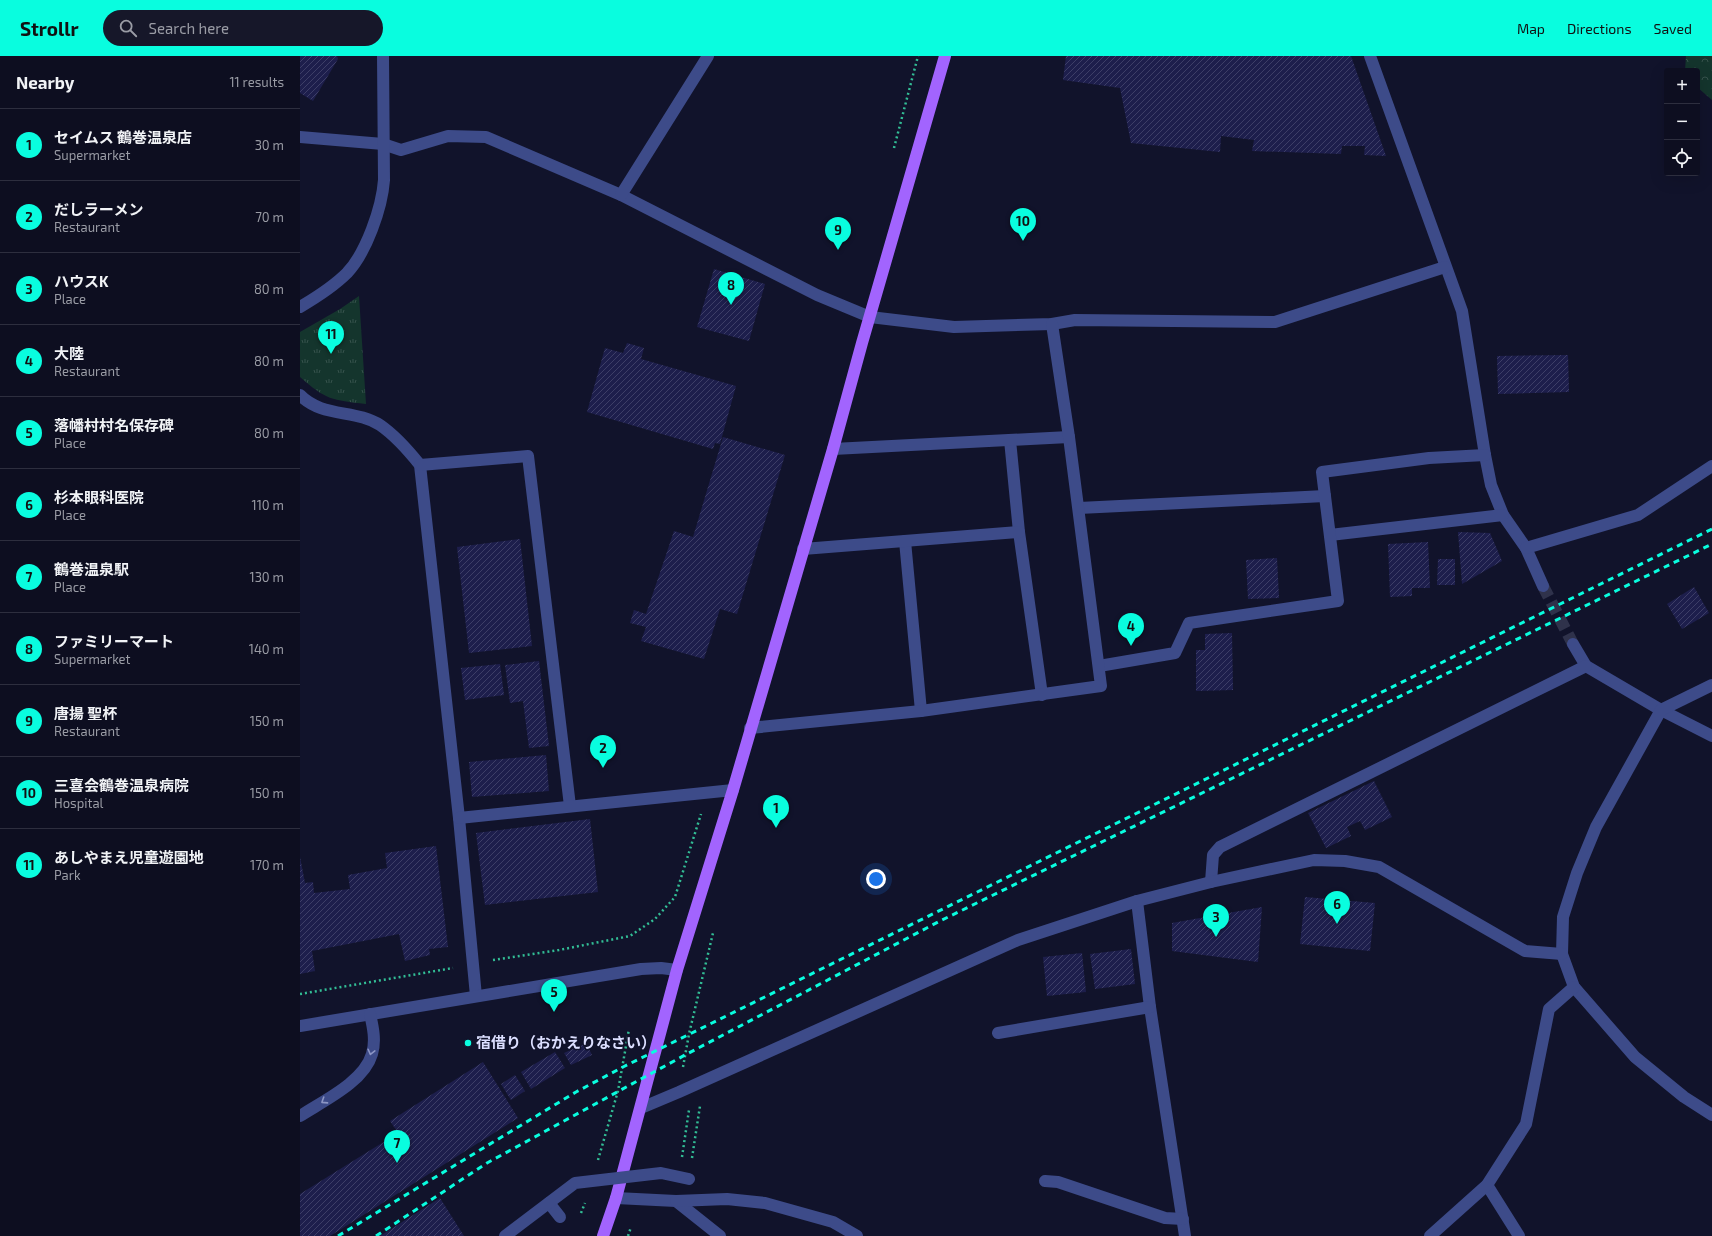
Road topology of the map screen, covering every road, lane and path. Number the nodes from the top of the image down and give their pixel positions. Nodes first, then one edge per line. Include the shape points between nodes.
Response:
1 (382, 56) edge
2 (708, 56) edge
3 (945, 56) edge
4 (1370, 56) edge
5 (300, 138) edge
6 (383, 144) junction
7 (621, 195) junction
8 (1445, 267) junction
9 (300, 307) edge
10 (870, 317) junction
11 (1052, 324) junction
12 (300, 395) edge
13 (1069, 437) junction
14 (1010, 440) junction
15 (833, 449) junction
16 (1485, 455) junction
17 (420, 465) junction
18 (1712, 466) edge
19 (1325, 496) junction
20 (1078, 508) junction
21 (1503, 515) junction
22 (1019, 532) junction
23 (1330, 534) junction
24 (905, 541) junction
25 (1526, 548) junction
26 (803, 549) junction
27 (1543, 586) tunnel mouth
28 (1573, 644) tunnel mouth
29 (1099, 666) junction
30 (1586, 666) junction
31 (1712, 685) edge
32 (1042, 695) junction
33 (1660, 710) junction
34 (921, 711) junction
35 (750, 728) junction
36 (1712, 736) edge
37 (733, 790) junction
38 (706, 793) junction
39 (570, 806) junction
40 (459, 818) junction
41 (1211, 882) junction
42 (1137, 901) junction
43 (714, 929) dead end
44 (1562, 954) junction
45 (490, 961) dead end
46 (454, 967) dead end
47 (677, 970) junction
48 (1574, 987) junction
49 (300, 994) edge
50 (476, 996) junction
51 (1150, 1007) junction
52 (370, 1014) junction
53 (300, 1026) edge
54 (629, 1029) dead end
55 (998, 1033) dead end
56 (680, 1092) junction
57 (700, 1105) dead end
58 (641, 1108) junction
59 (689, 1110) dead end
60 (1712, 1115) edge
61 (300, 1116) edge
62 (597, 1163) dead end
63 (684, 1178) junction
64 (1045, 1181) dead end
65 (1487, 1185) junction
66 (616, 1198) junction
67 (586, 1200) dead end
68 (638, 1200) junction
69 (676, 1201) junction
70 (548, 1203) junction
71 (581, 1214) dead end
72 (560, 1217) dead end
73 (1183, 1219) junction
74 (505, 1236) edge
75 (604, 1236) edge
76 (628, 1236) edge
77 (720, 1236) edge
78 (857, 1236) edge
79 (1185, 1236) edge
80 (1430, 1236) edge
81 (1519, 1236) edge

1 - 6 street
2 - 7 street
3 - 10 main road
4 - 8 street
5 - 6 street
6 - 7 street via 401,150 448,136 486,137
6 - 9 street via 383,194 364,247 348,272 320,296
7 - 10 street via 817,295
8 - 11 street via 1275,322 1075,320
8 - 16 street via 1462,311
10 - 11 street via 954,326
10 - 15 main road
11 - 13 street
12 - 17 street via 326,411 357,416 380,425 403,444
13 - 14 street
13 - 20 street
14 - 15 street
14 - 22 street
15 - 26 main road
16 - 19 street via 1429,458 1322,472
16 - 21 street via 1491,485
17 - 39 street via 528,456
17 - 40 street
18 - 25 street via 1638,515
19 - 20 street
19 - 23 street
20 - 29 street
21 - 23 street
21 - 25 street
22 - 24 street
22 - 32 street
23 - 29 street via 1338,601 1189,623 1175,653
24 - 26 street
24 - 34 street
25 - 27 street
26 - 35 main road
28 - 30 street
29 - 32 street via 1101,686
30 - 33 street
30 - 41 street via 1220,846 1213,855
31 - 33 street
32 - 34 street
33 - 36 street
33 - 44 street via 1596,827 1579,867 1563,917
34 - 35 street
35 - 37 main road
37 - 38 street
37 - 47 main road
38 - 39 street
38 - 45 path via 675,897 655,919 630,936
39 - 40 street
40 - 50 street
41 - 42 street
41 - 44 street via 1314,860 1345,861 1379,867 1525,952
42 - 51 street
42 - 56 street via 1018,940
43 - 56 path via 688,1034
44 - 48 street
46 - 49 path
47 - 50 street via 641,969
47 - 58 main road
48 - 60 street via 1635,1057 1684,1097
48 - 65 street via 1549,1009 1526,1124
50 - 52 street
51 - 55 street
51 - 73 street
52 - 53 street
52 -> 61 street via 374,1034 372,1054 362,1072 348,1085
54 - 62 path via 618,1091
56 - 58 street
57 - 63 path
58 - 66 main road
59 - 63 path
63 - 70 street, bridge via 660,1173 575,1183
64 - 73 street via 1058,1182 1165,1218
65 - 80 street
65 - 81 street
66 - 68 street
66 - 75 main road
67 - 71 path
68 - 69 street
68 - 76 path
69 - 77 street
69 - 78 street via 727,1200 765,1203 833,1222
70 - 72 street
70 - 74 street, bridge
73 - 79 street

